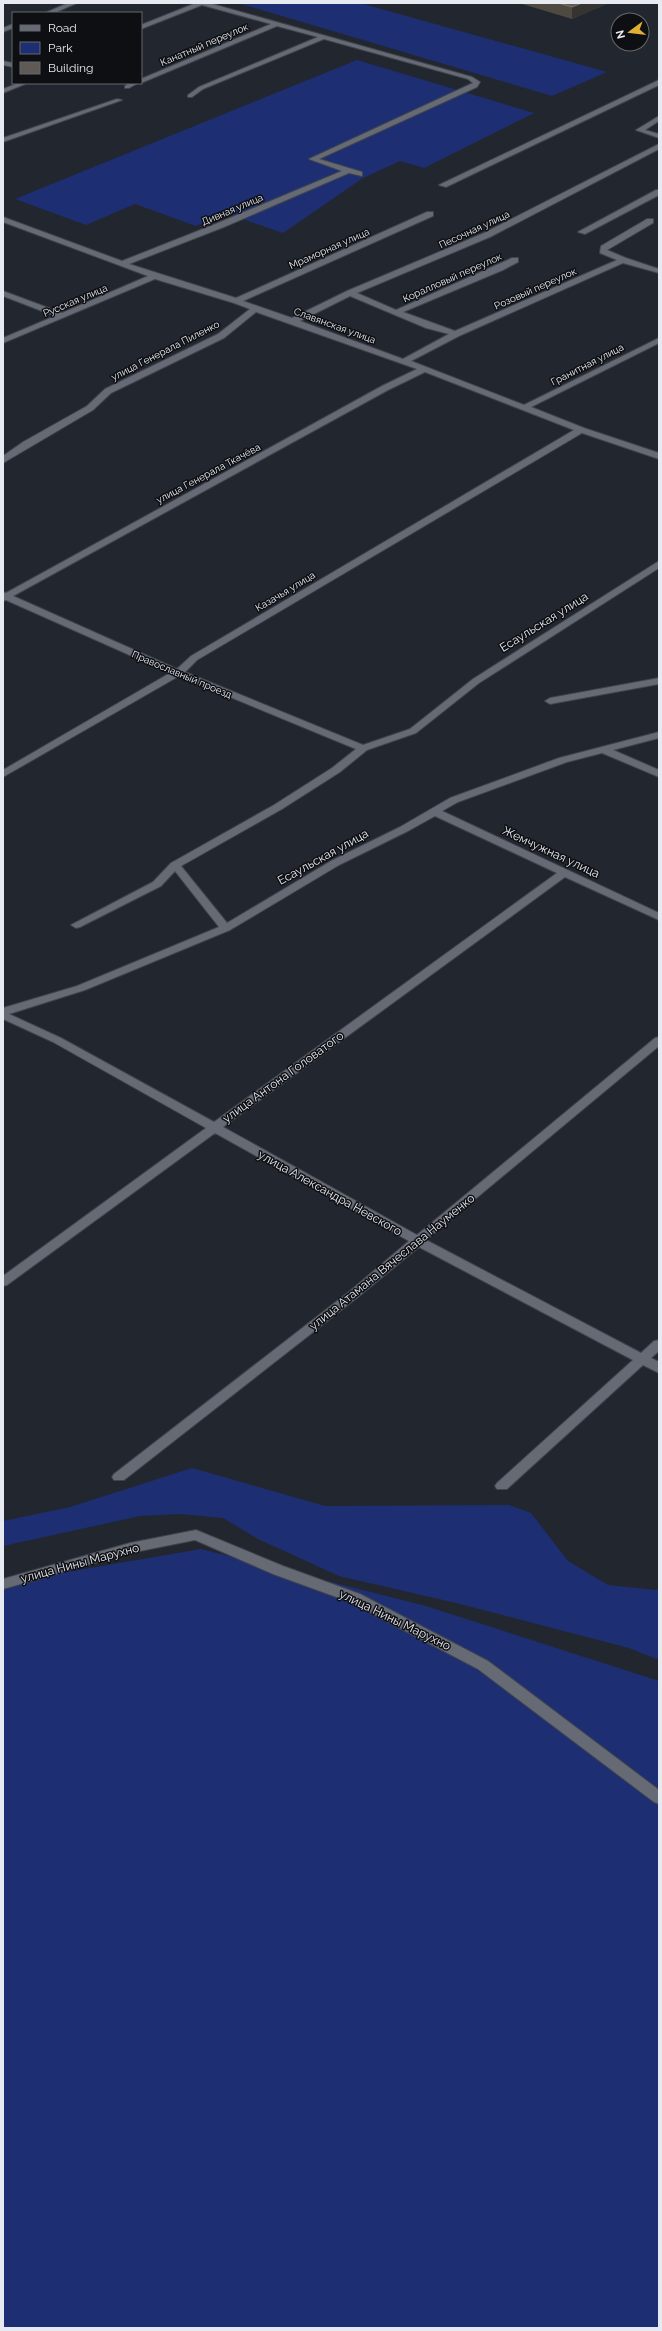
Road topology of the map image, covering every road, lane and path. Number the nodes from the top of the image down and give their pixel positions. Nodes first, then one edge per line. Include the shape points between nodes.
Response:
1 (74, 3) edge
2 (202, 3) edge
3 (51, 12) edge
4 (275, 25) junction
5 (142, 27) edge
6 (322, 38) junction
7 (142, 81) edge
8 (659, 82) edge
9 (22, 84) dead end
10 (133, 84) edge
11 (126, 87) dead end
12 (3, 91) edge
13 (190, 96) dead end
14 (119, 100) dead end
15 (658, 119) edge
16 (659, 136) edge
17 (3, 140) edge
18 (659, 146) edge
19 (347, 171) junction
20 (358, 174) dead end
21 (443, 184) dead end
22 (659, 192) edge
23 (430, 214) dead end
24 (3, 219) edge
25 (650, 221) dead end
26 (582, 232) dead end
27 (515, 260) dead end
28 (623, 260) junction
29 (124, 264) junction
30 (659, 271) edge
31 (155, 276) junction
32 (3, 293) edge
33 (350, 293) junction
34 (237, 300) junction
35 (255, 309) junction
36 (397, 312) junction
37 (63, 316) junction
38 (293, 321) junction
39 (456, 334) junction
40 (659, 340) edge
41 (3, 341) edge
42 (403, 362) junction
43 (424, 369) junction
44 (524, 408) junction
45 (581, 430) junction
46 (659, 456) edge
47 (3, 460) edge
48 (659, 564) edge
49 (4, 596) edge
50 (179, 672) junction
51 (659, 681) edge
52 (550, 701) dead end
53 (659, 736) edge
54 (363, 748) junction
55 (604, 750) junction
56 (3, 774) edge
57 (659, 774) edge
58 (433, 811) junction
59 (175, 865) junction
60 (564, 873) junction
61 (659, 917) edge
62 (76, 925) dead end
63 (226, 928) junction
64 (3, 1013) edge
65 (659, 1040) edge
66 (213, 1128) junction
67 (418, 1241) junction
68 (3, 1282) edge
69 (659, 1344) edge
70 (642, 1359) junction
71 (659, 1368) edge
72 (118, 1477) dead end
73 (502, 1486) dead end
74 (3, 1584) edge
75 (659, 1798) edge

1 - 3 street
2 - 4 street
2 - 5 street
4 - 6 street
4 - 7 street, Канатный переулок
6 - 13 street via 200,88
6 - 19 street via 477,82 475,86 312,159
8 - 21 street
9 - 12 street
10 - 11 street
14 - 17 street
15 - 16 street via 639,130
18 - 33 street, Песочная улица via 488,235
19 - 20 street
19 - 29 street, Дивная улица
22 - 26 street
23 - 34 street, Мраморная улица
24 - 29 street, Славянская улица
25 - 28 street via 602,251
27 - 36 street, Коралловый переулок
28 - 30 street
28 - 39 street, Розовый переулок
29 - 31 street, Славянская улица
31 - 34 street, Славянская улица
31 - 37 street, Русская улица
32 - 37 street
33 - 36 street
33 - 38 street, Песочная улица
34 - 35 street, Славянская улица
35 - 38 street, Славянская улица
35 - 47 street, улица Генерала Пиленко via 221,336 108,392 90,408
36 - 39 street
37 - 41 street, Русская улица
38 - 42 street, Славянская улица
39 - 42 street, Розовый переулок
40 - 44 street, Гранитная улица
42 - 43 street, Славянская улица
43 - 44 street, Славянская улица
43 - 49 street, улица Генерала Ткачёва
44 - 45 street, Славянская улица
45 - 46 street, Славянская улица
45 - 50 street, Казачья улица via 201,654
48 - 54 street, Есаульская улица via 476,681 413,732
49 - 50 street, Православный проезд via 146,660
50 - 54 street, Православный проезд
50 - 56 street, Казачья улица
51 - 52 street
53 - 55 street, Есаульская улица
54 - 59 street, Есаульская улица via 336,770 278,807
55 - 57 street
55 - 58 street, Есаульская улица via 529,771 454,800
58 - 60 street, Жемчужная улица
58 - 63 street, Есаульская улица via 404,829 335,863
59 - 62 street, Есаульская улица via 157,884
59 - 63 street
60 - 61 street, Жемчужная улица
60 - 66 street, улица Антона Головатого
63 - 64 street, Есаульская улица via 81,988
64 - 66 street, улица Александра Невского via 57,1040
65 - 67 street, улица Атамана Вячеслава Науменко
66 - 67 street, улица Александра Невского
66 - 68 street, улица Антона Головатого
67 - 70 street, улица Александра Невского
67 - 72 street, улица Атамана Вячеслава Науменко
69 - 70 street
70 - 71 street, улица Александра Невского
70 - 73 street
74 - 75 street, улица Нины Марухно via 130,1548 196,1535 278,1570 355,1598 483,1665

